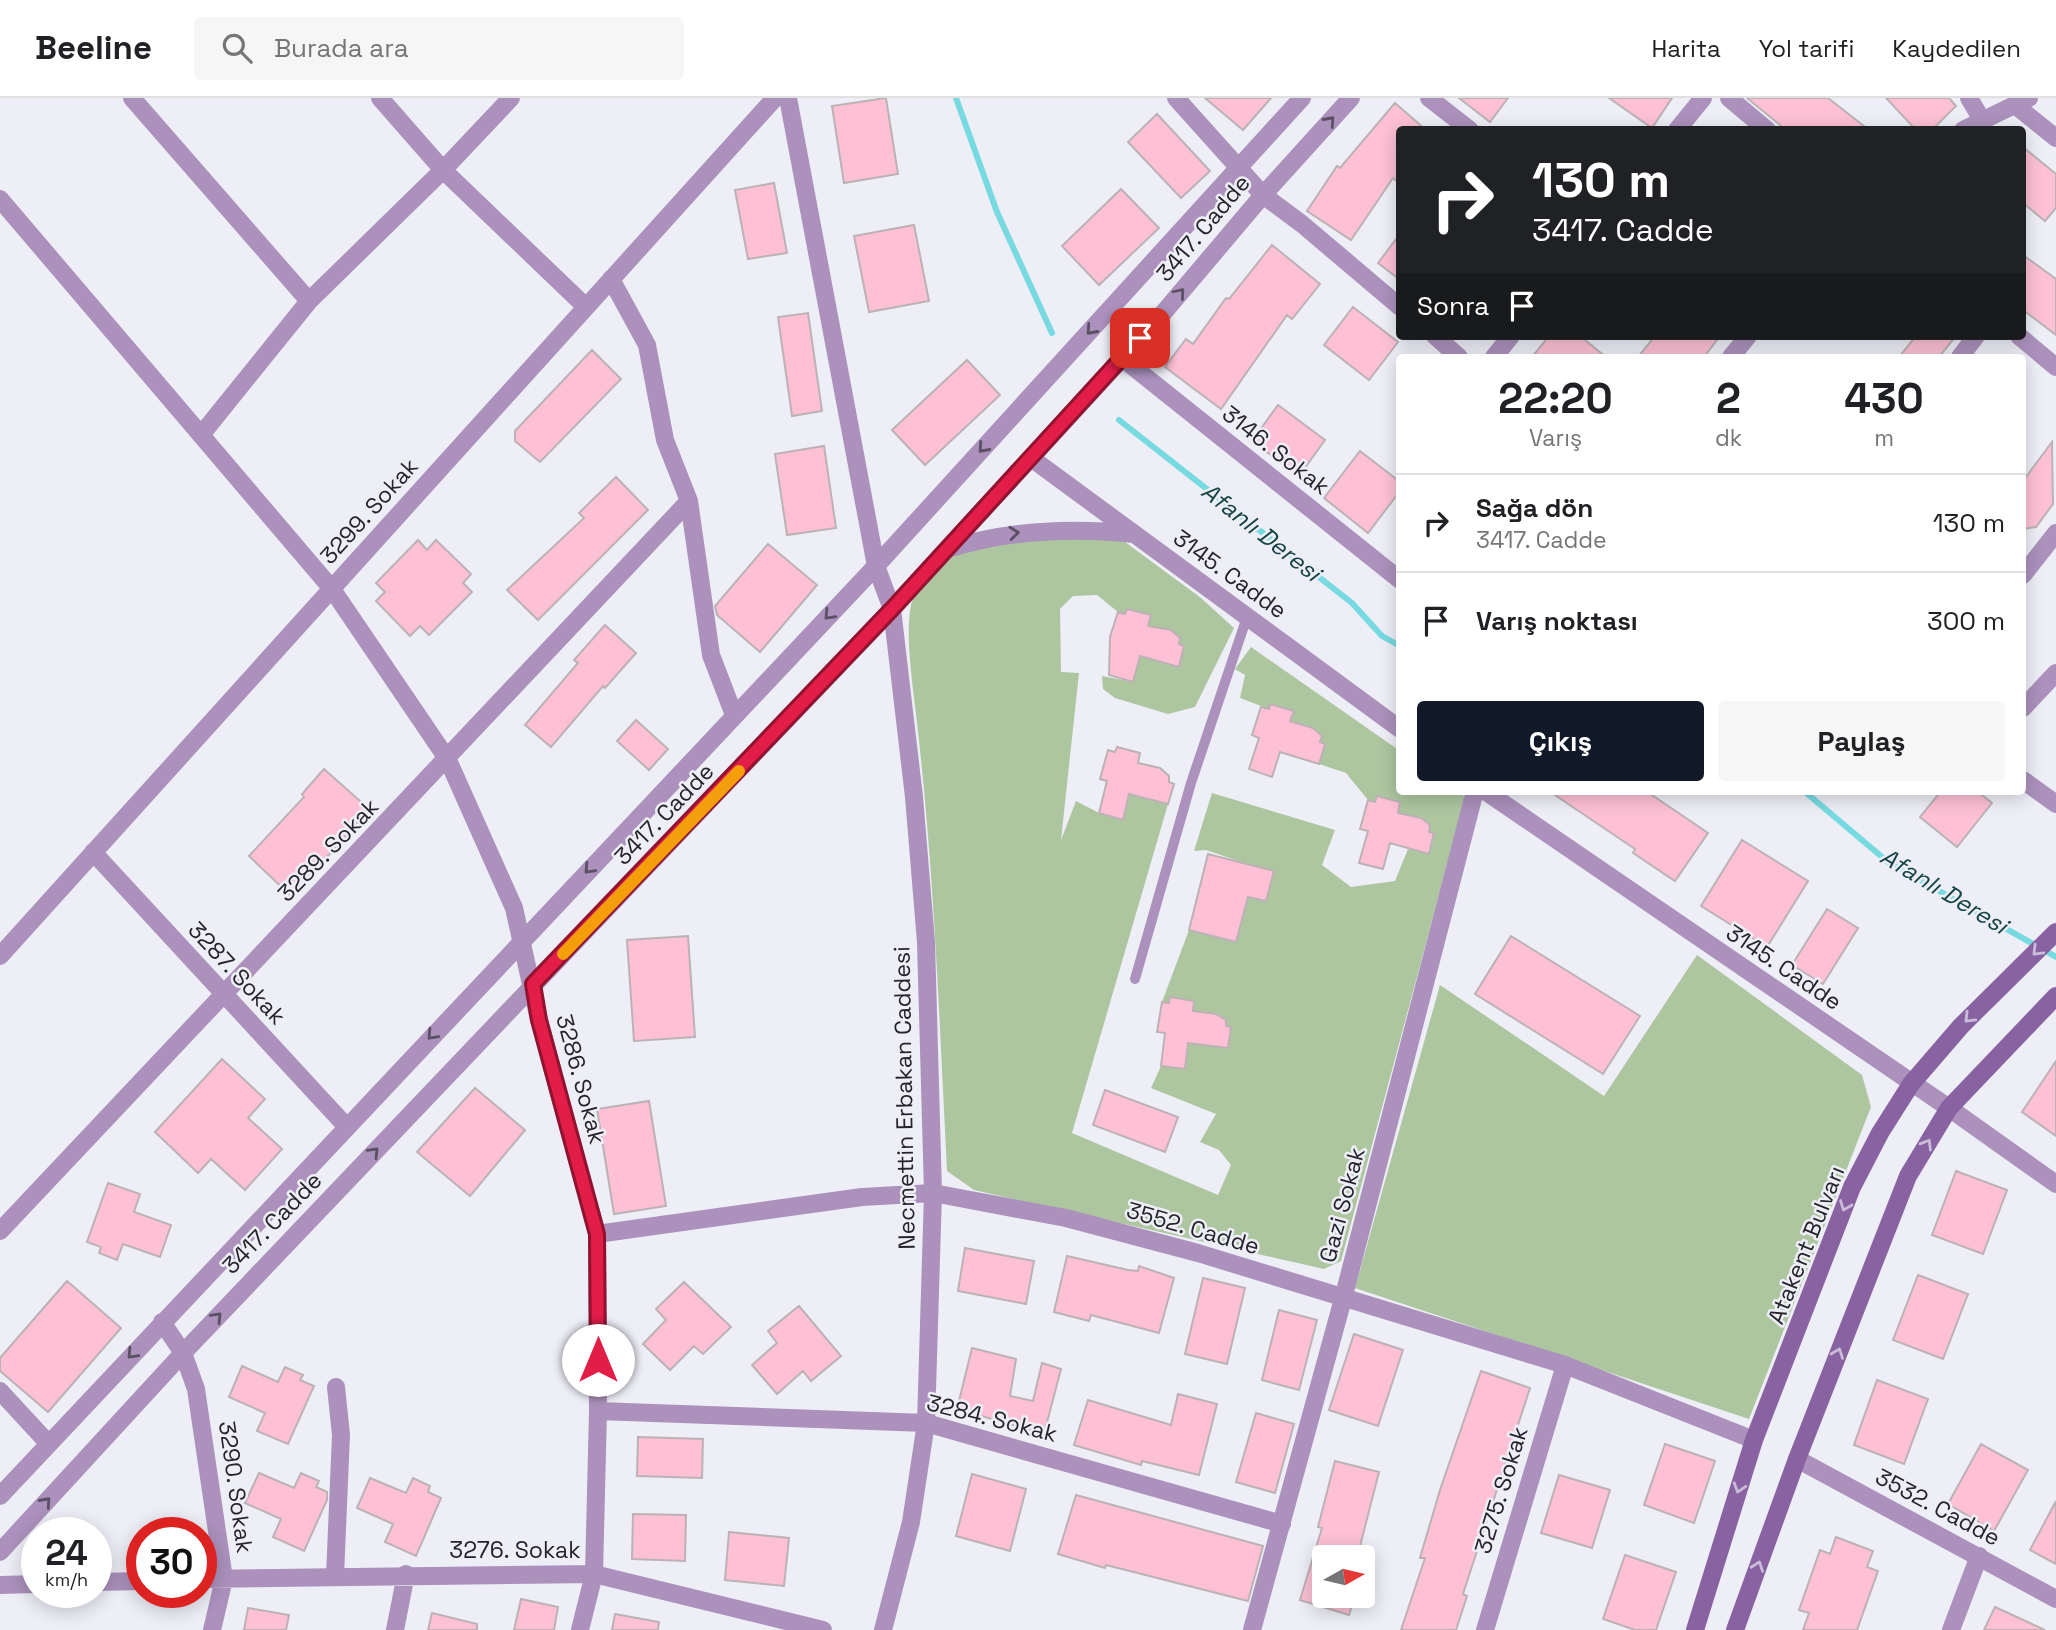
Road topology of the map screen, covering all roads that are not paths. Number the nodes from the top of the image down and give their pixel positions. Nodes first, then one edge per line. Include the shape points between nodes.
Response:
1 (132, 98) edge
2 (380, 98) edge
3 (511, 98) edge
4 (775, 98) edge
5 (788, 98) edge
6 (1176, 98) edge
7 (1302, 98) edge
8 (1351, 98) edge
9 (1429, 98) edge
10 (1703, 98) edge
11 (1729, 98) edge
12 (1969, 98) edge
13 (2022, 101) edge
14 (1982, 120) junction
15 (1465, 126) edge
16 (1680, 126) edge
17 (1762, 126) edge
18 (1971, 126) edge
19 (2056, 138) edge
20 (1239, 168) junction
21 (443, 170) junction
22 (1263, 195) junction
23 (0, 199) edge
24 (611, 279) junction
25 (309, 301) junction
26 (1396, 304) edge
27 (586, 307) junction
28 (1439, 340) edge
29 (1508, 340) edge
30 (1745, 340) edge
31 (1973, 340) edge
32 (2024, 340) edge
33 (1455, 354) edge
34 (1496, 354) edge
35 (1733, 354) edge
36 (1962, 354) edge
37 (1122, 358) junction
38 (2056, 367) edge
39 (201, 435) junction
40 (1031, 458) junction
41 (689, 501) junction
42 (2056, 533) edge
43 (1135, 534) junction
44 (948, 549) junction
45 (876, 566) junction
46 (2026, 572) edge
47 (1396, 577) edge
48 (332, 589) junction
49 (892, 609) junction
50 (1247, 617) junction
51 (2056, 673) edge
52 (2026, 705) edge
53 (734, 715) junction
54 (1396, 726) edge
55 (448, 760) junction
56 (2026, 782) edge
57 (1474, 795) edge
58 (1491, 795) edge
59 (2056, 804) edge
60 (93, 852) junction
61 (2056, 932) edge
62 (523, 939) junction
63 (0, 956) edge
64 (1135, 979) dead end
65 (533, 984) junction
66 (224, 995) junction
67 (2056, 996) edge
68 (1911, 1084) junction
69 (1949, 1108) junction
70 (346, 1126) junction
71 (2056, 1184) edge
72 (933, 1193) junction
73 (0, 1231) edge
74 (597, 1234) junction
75 (1343, 1299) junction
76 (162, 1322) junction
77 (183, 1353) junction
78 (1565, 1365) junction
79 (336, 1387) dead end
80 (0, 1391) edge
81 (598, 1411) junction
82 (926, 1423) junction
83 (1754, 1440) junction
84 (48, 1443) junction
85 (1797, 1459) junction
86 (0, 1496) edge
87 (1282, 1524) junction
88 (0, 1552) edge
89 (1979, 1556) junction
90 (406, 1574) junction
91 (594, 1574) junction
92 (335, 1576) junction
93 (217, 1579) edge
94 (224, 1579) junction
95 (21, 1584) edge
96 (0, 1585) edge
97 (2056, 1599) edge
98 (212, 1630) edge
99 (395, 1630) edge
100 (580, 1630) edge
101 (823, 1630) edge
102 (883, 1630) edge
103 (1252, 1630) edge
104 (1485, 1630) edge
105 (1695, 1630) edge
106 (1735, 1630) edge
107 (1951, 1630) edge

1 - 25 street
2 - 21 street
3 - 21 street
4 - 24 street, 3299. Sokak
5 - 45 street, Necmettin Erbakan Caddesi
6 - 20 street
7 - 20 street, 3417. Cadde
22 -> 8 street, 3417. Cadde
9 - 15 street
10 - 16 street
11 - 17 street
12 - 14 street
13 - 14 street
13 - 19 street
14 - 18 street
20 - 22 street
20 -> 45 street, 3417. Cadde
21 - 25 street
21 - 27 street
22 - 26 street
37 -> 22 street, 3417. Cadde
23 - 39 street, 3286. Sokak
24 - 27 street, 3299. Sokak
24 - 41 street via 647,345 665,440
25 - 39 street
27 - 48 street, 3299. Sokak
28 - 33 street
29 - 34 street
30 - 35 street
31 - 36 street
32 - 38 street
37 - 40 street, 3417. Cadde
37 - 47 street, 3146. Sokak
39 - 48 street, 3286. Sokak
40 - 43 street, 3145. Cadde
40 - 44 street, 3417. Cadde
41 - 53 street via 711,655
41 - 55 street, 3289. Sokak
42 - 46 street
44 -> 43 street via 988,536 1035,531 1090,529
43 - 50 street, 3145. Cadde
44 - 49 street, 3417. Cadde
45 - 49 street, Necmettin Erbakan Caddesi
45 -> 53 street, 3417. Cadde
48 - 55 street, 3286. Sokak
48 - 60 street, 3299. Sokak
49 - 65 street, 3417. Cadde
49 - 72 street, Necmettin Erbakan Caddesi via 926,942
50 - 54 street, 3145. Cadde
50 - 64 lane via 1191,783
51 - 52 street
53 -> 62 street, 3417. Cadde
55 - 62 street, 3286. Sokak via 514,908
55 - 66 street, 3289. Sokak
56 - 59 street
57 - 75 street, Gazi Sokak
58 - 68 street, 3145. Cadde
60 - 63 street, 3299. Sokak
60 - 66 street, 3287. Sokak
61 -> 68 main road, Atakent Bulvarı via 1961,1026
62 - 65 street, 3286. Sokak
62 -> 70 street, 3417. Cadde
65 - 74 street, 3286. Sokak
77 -> 65 street, 3417. Cadde
66 - 70 street, 3287. Sokak
66 - 73 street, 3289. Sokak
67 - 69 main road
68 - 69 street, 3145. Cadde
68 -> 83 main road, Atakent Bulvarı via 1852,1188
69 - 71 street, 3145. Cadde
85 -> 69 main road via 1908,1176
70 - 76 street, 3417. Cadde
72 - 74 street, 3552. Cadde via 862,1197
72 - 75 street, 3552. Cadde via 1066,1218
72 - 82 street, Necmettin Erbakan Caddesi
74 - 81 street, 3286. Sokak
75 - 78 street, 3552. Cadde
75 - 87 street, Gazi Sokak
76 - 77 street, 3290. Sokak
76 -> 84 street, 3417. Cadde
88 -> 77 street, 3417. Cadde
77 - 94 street, 3290. Sokak via 196,1389
78 - 83 street, 3552. Cadde
78 - 104 street, 3275. Sokak
79 - 92 street via 341,1435
80 - 84 street
81 - 82 street, 3284. Sokak
81 - 91 street, 3286. Sokak
82 - 87 street, 3284. Sokak
82 - 102 street, Necmettin Erbakan Caddesi via 911,1522
83 -> 105 main road, Atakent Bulvarı
84 - 86 street, 3417. Cadde
85 - 89 street, 3532. Cadde
106 -> 85 main road
87 - 103 street, Gazi Sokak
89 - 97 street, 3532. Cadde
89 - 107 street
90 - 91 street, 3276. Sokak
90 - 92 street, 3276. Sokak
90 - 99 street
91 - 100 street, 3286. Sokak
91 - 101 street, 3276. Sokak
92 - 94 street, 3276. Sokak
93 - 94 street, 3276. Sokak
94 - 98 street, 3290. Sokak
95 - 96 street

